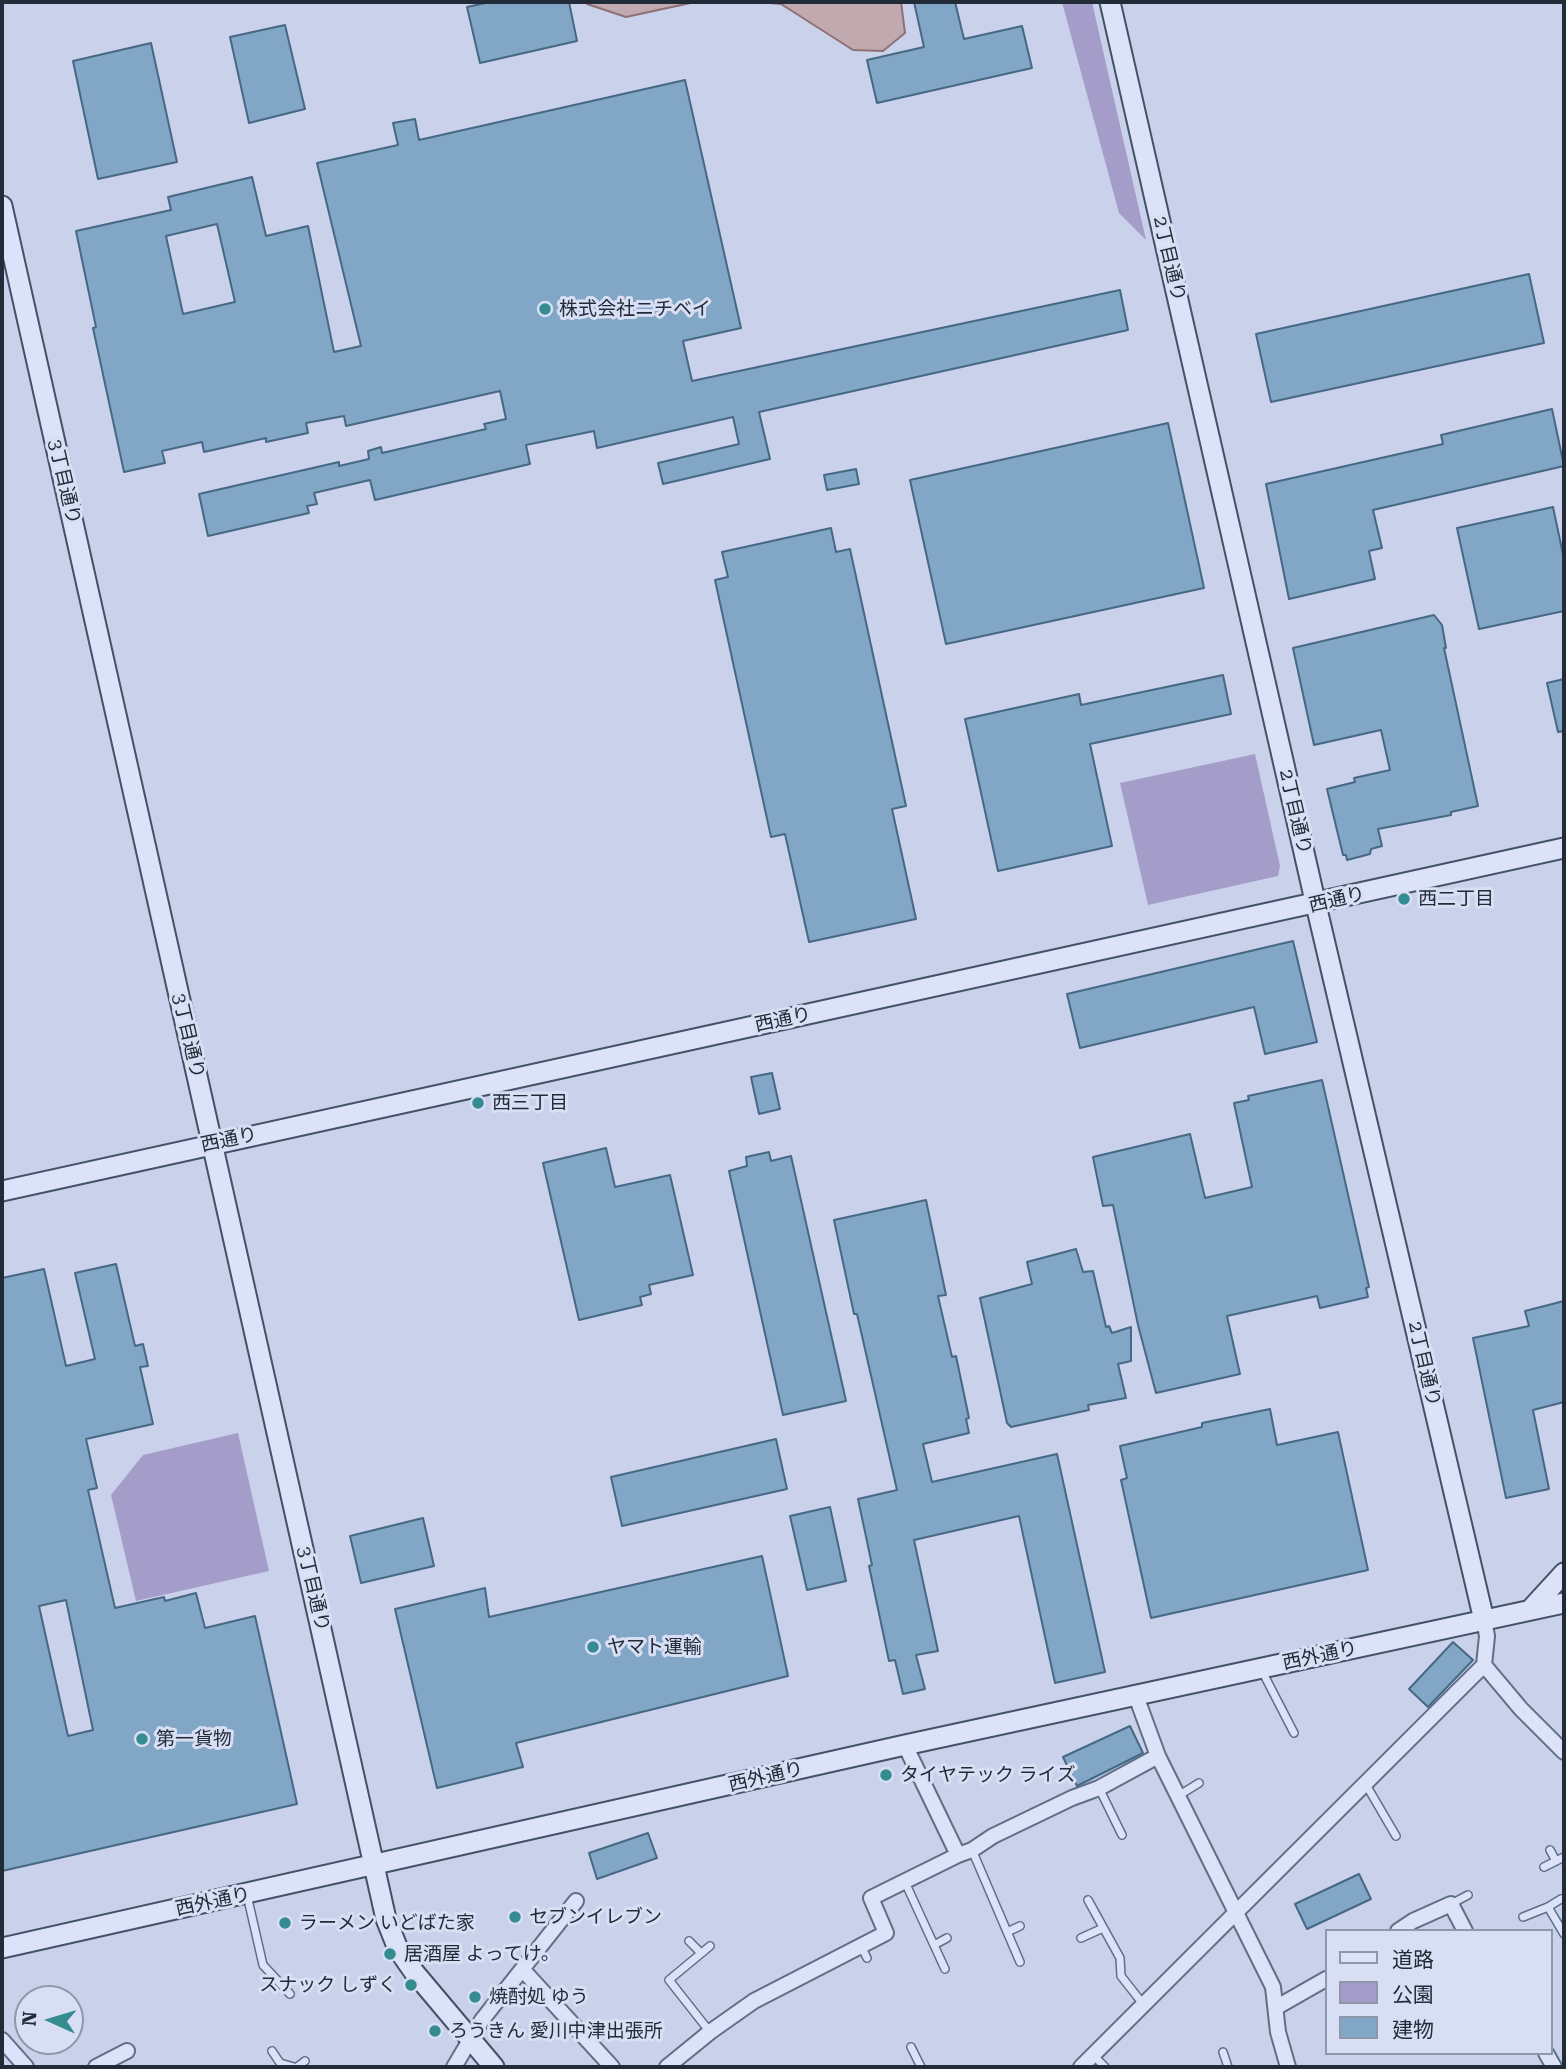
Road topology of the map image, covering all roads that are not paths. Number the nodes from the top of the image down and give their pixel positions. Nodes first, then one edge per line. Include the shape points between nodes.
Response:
1 (1110, 2) edge
2 (2, 206) edge
3 (1564, 848) edge
4 (1316, 905) junction
5 (212, 1143) junction
6 (2, 1191) edge
7 (1564, 1573) edge
8 (1564, 1602) edge
9 (1531, 1609) junction
10 (1484, 1620) junction
11 (1484, 1665) junction
12 (1261, 1669) junction
13 (1136, 1696) junction
14 (1294, 1733) dead end
15 (905, 1745) junction
16 (1564, 1752) edge
17 (1158, 1756) junction
18 (1199, 1783) dead end
19 (1365, 1783) junction
20 (1099, 1788) junction
21 (1178, 1796) junction
22 (1122, 1835) dead end
23 (1396, 1836) dead end
24 (1550, 1850) dead end
25 (965, 1852) junction
26 (1564, 1857) edge
27 (1556, 1861) junction
28 (375, 1865) junction
29 (1544, 1867) dead end
30 (905, 1882) junction
31 (247, 1894) junction
32 (1468, 1895) dead end
33 (1561, 1899) dead end
34 (1088, 1900) dead end
35 (576, 1901) dead end
36 (1451, 1903) junction
37 (1548, 1907) junction
38 (1237, 1912) junction
39 (1523, 1917) dead end
40 (1020, 1926) dead end
41 (1103, 1927) junction
42 (1401, 1929) edge
43 (1464, 1929) edge
44 (1007, 1932) junction
45 (1564, 1934) edge
46 (947, 1938) dead end
47 (1081, 1938) dead end
48 (689, 1941) dead end
49 (934, 1945) junction
50 (710, 1946) dead end
51 (2, 1948) edge
52 (701, 1953) junction
53 (1020, 1962) dead end
54 (945, 1969) dead end
55 (523, 1970) junction
56 (1324, 1980) edge
57 (290, 1994) dead end
58 (1143, 2004) junction
59 (1277, 2007) junction
60 (710, 2032) junction
61 (471, 2039) junction
62 (2, 2040) edge
63 (911, 2047) dead end
64 (272, 2050) dead end
65 (127, 2051) dead end
66 (1223, 2052) dead end
67 (1093, 2055) junction
68 (305, 2061) dead end
69 (102, 2066) edge
70 (26, 2067) edge
71 (296, 2067) edge
72 (454, 2067) edge
73 (494, 2067) edge
74 (612, 2067) edge
75 (667, 2067) edge
76 (921, 2067) edge
77 (1081, 2067) edge
78 (1105, 2067) edge
79 (1228, 2067) edge
80 (1288, 2067) edge

1 - 4 street, 2丁目通り
2 - 5 street, 3丁目通り
3 - 4 street, 西通り
4 - 5 street, 西通り
4 - 10 street, 2丁目通り
5 - 6 street, 西通り
5 - 28 street, 3丁目通り
7 - 9 street
8 - 9 street, 西外通り
9 - 10 street, 西外通り
10 - 11 street
10 - 12 street, 西外通り
11 - 16 street
11 - 19 street
12 - 13 street, 西外通り
12 - 14 lane
13 - 15 street, 西外通り
13 - 17 street
15 - 25 street
15 - 28 street, 西外通り
17 - 20 street
17 - 21 street
18 - 21 lane
19 - 23 lane
19 - 38 street
20 - 22 lane
20 - 25 street
21 - 38 street
24 - 27 lane
25 - 30 street
25 - 44 lane
26 - 27 lane
27 - 29 lane
28 - 31 street, 西外通り
28 - 61 street, 3丁目通り via 386,1919 398,1949
30 - 49 lane
30 - 60 street via 871,1898 886,1933 864,1952 754,2001
31 - 51 street, 西外通り
31 - 57 lane via 263,1965
32 - 36 lane
33 - 37 lane
34 - 41 lane
35 - 55 street
36 - 42 street
36 - 43 street
37 - 39 lane
37 - 45 lane
38 - 58 street
38 - 59 street via 1273,1987
40 - 44 lane
41 - 47 lane
41 - 58 lane via 1120,1958 1121,1976
44 - 53 lane
46 - 49 lane
48 - 52 lane
49 - 54 lane
50 - 52 lane
52 - 60 lane via 669,1980
55 - 61 street
55 - 74 street
56 - 59 street
58 - 67 street
59 - 80 street via 1278,2032
60 - 75 street
61 - 72 street
61 - 73 street, 3丁目通り
62 - 70 street
63 - 76 lane
64 - 71 lane via 281,2063
65 - 69 street
66 - 79 lane
67 - 77 street
67 - 78 lane
68 - 71 lane

